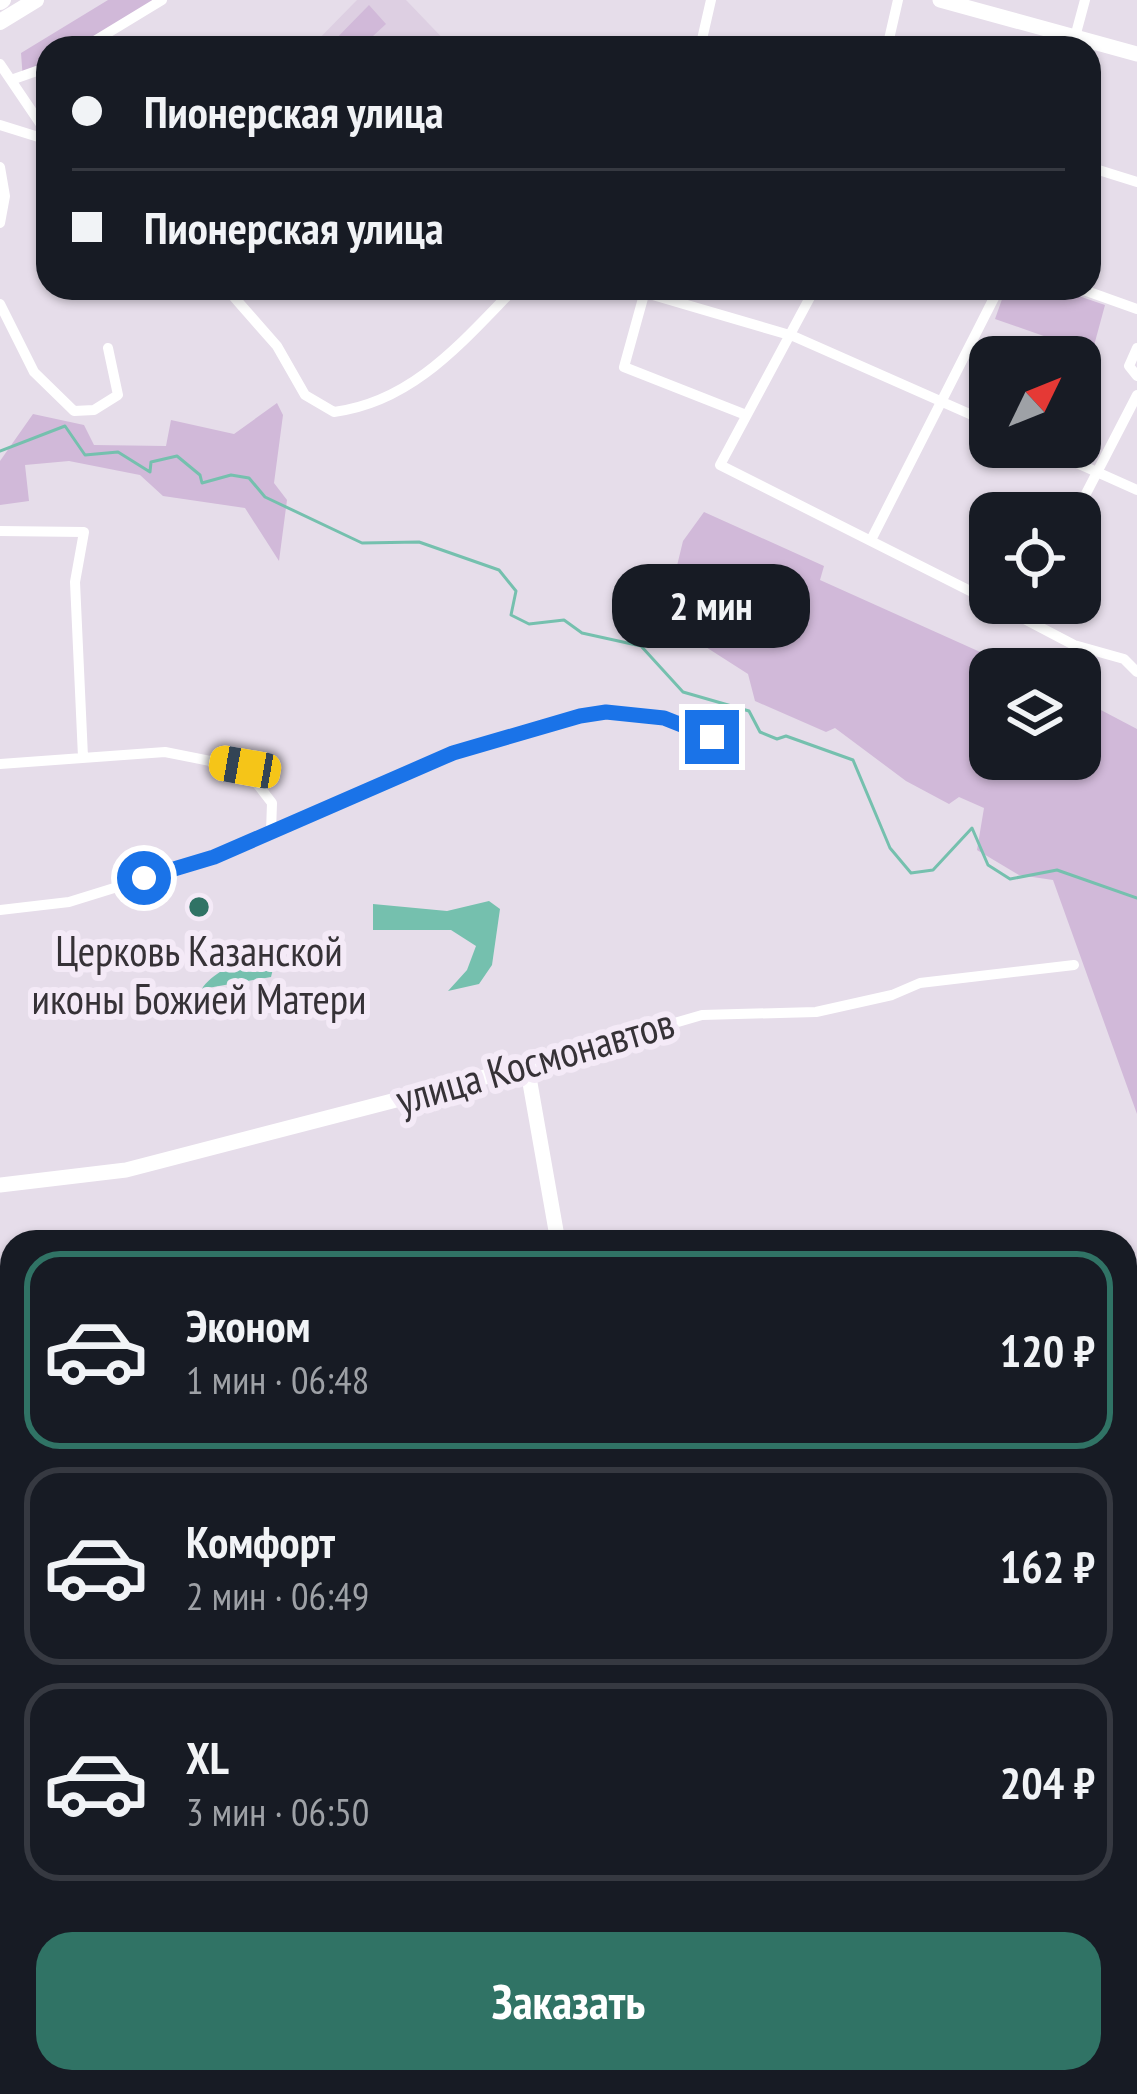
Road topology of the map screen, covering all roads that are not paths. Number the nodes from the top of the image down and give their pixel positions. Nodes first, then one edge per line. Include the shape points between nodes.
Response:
1 (36, 0) edge
2 (162, 0) edge
3 (711, 0) edge
4 (898, 0) edge
5 (940, 0) edge
6 (1085, 0) edge
7 (0, 22) edge
8 (102, 36) edge
9 (703, 36) edge
10 (889, 36) edge
11 (1045, 36) edge
12 (1075, 36) edge
13 (1101, 44) edge
14 (1137, 54) edge
15 (0, 64) edge
16 (36, 71) edge
17 (11, 80) junction
18 (36, 119) edge
19 (0, 125) edge
20 (36, 135) edge
21 (0, 167) edge
22 (1101, 171) edge
23 (1137, 182) edge
24 (0, 223) edge
25 (1101, 296) edge
26 (237, 300) edge
27 (505, 300) edge
28 (643, 300) edge
29 (675, 300) edge
30 (810, 300) edge
31 (993, 300) edge
32 (0, 304) edge
33 (1137, 309) edge
34 (793, 336) junction
35 (108, 348) dead end
36 (1137, 348) edge
37 (1137, 376) edge
38 (1137, 395) edge
39 (944, 401) junction
40 (969, 413) edge
41 (746, 415) junction
42 (1085, 468) edge
43 (1096, 473) junction
44 (1137, 490) edge
45 (1086, 492) edge
46 (0, 531) edge
47 (872, 540) junction
48 (969, 590) edge
49 (1038, 624) edge
50 (1137, 672) edge
51 (712, 737) dead end
52 (83, 757) junction
53 (0, 764) edge
54 (271, 832) junction
55 (0, 910) edge
56 (1074, 965) dead end
57 (527, 1066) junction
58 (0, 1185) edge
59 (556, 1230) edge

1 - 7 main road
2 - 8 street
3 - 9 street
4 - 10 street
5 - 11 street
6 - 12 street
13 - 14 street
15 - 17 street
16 - 17 street
17 - 18 street
19 - 20 street
21 - 24 street
22 - 23 street
25 - 33 street
26 - 27 street via 305,395 326,411 357,409 412,386
28 - 41 street via 625,367
29 - 34 street
30 - 34 street
31 - 39 street
32 - 35 street via 34,373 74,411 118,395
34 - 39 street
34 - 41 street
36 - 37 street via 1129,365
38 - 43 street
39 - 40 street
39 - 47 street
41 - 47 street via 720,465
42 - 43 street
43 - 44 street
43 - 45 street
46 - 52 street via 84,532 76,582
47 - 48 street
49 - 50 street via 1074,645 1124,658
51 - 54 street via 664,718 580,716 453,753
52 - 53 street
52 - 54 street via 165,752 245,767 272,803
54 - 55 street via 69,902
56 - 57 street, улица Космонавтов via 920,983 817,1012 702,1015
57 - 58 street, улица Космонавтов via 126,1170
57 - 59 street

